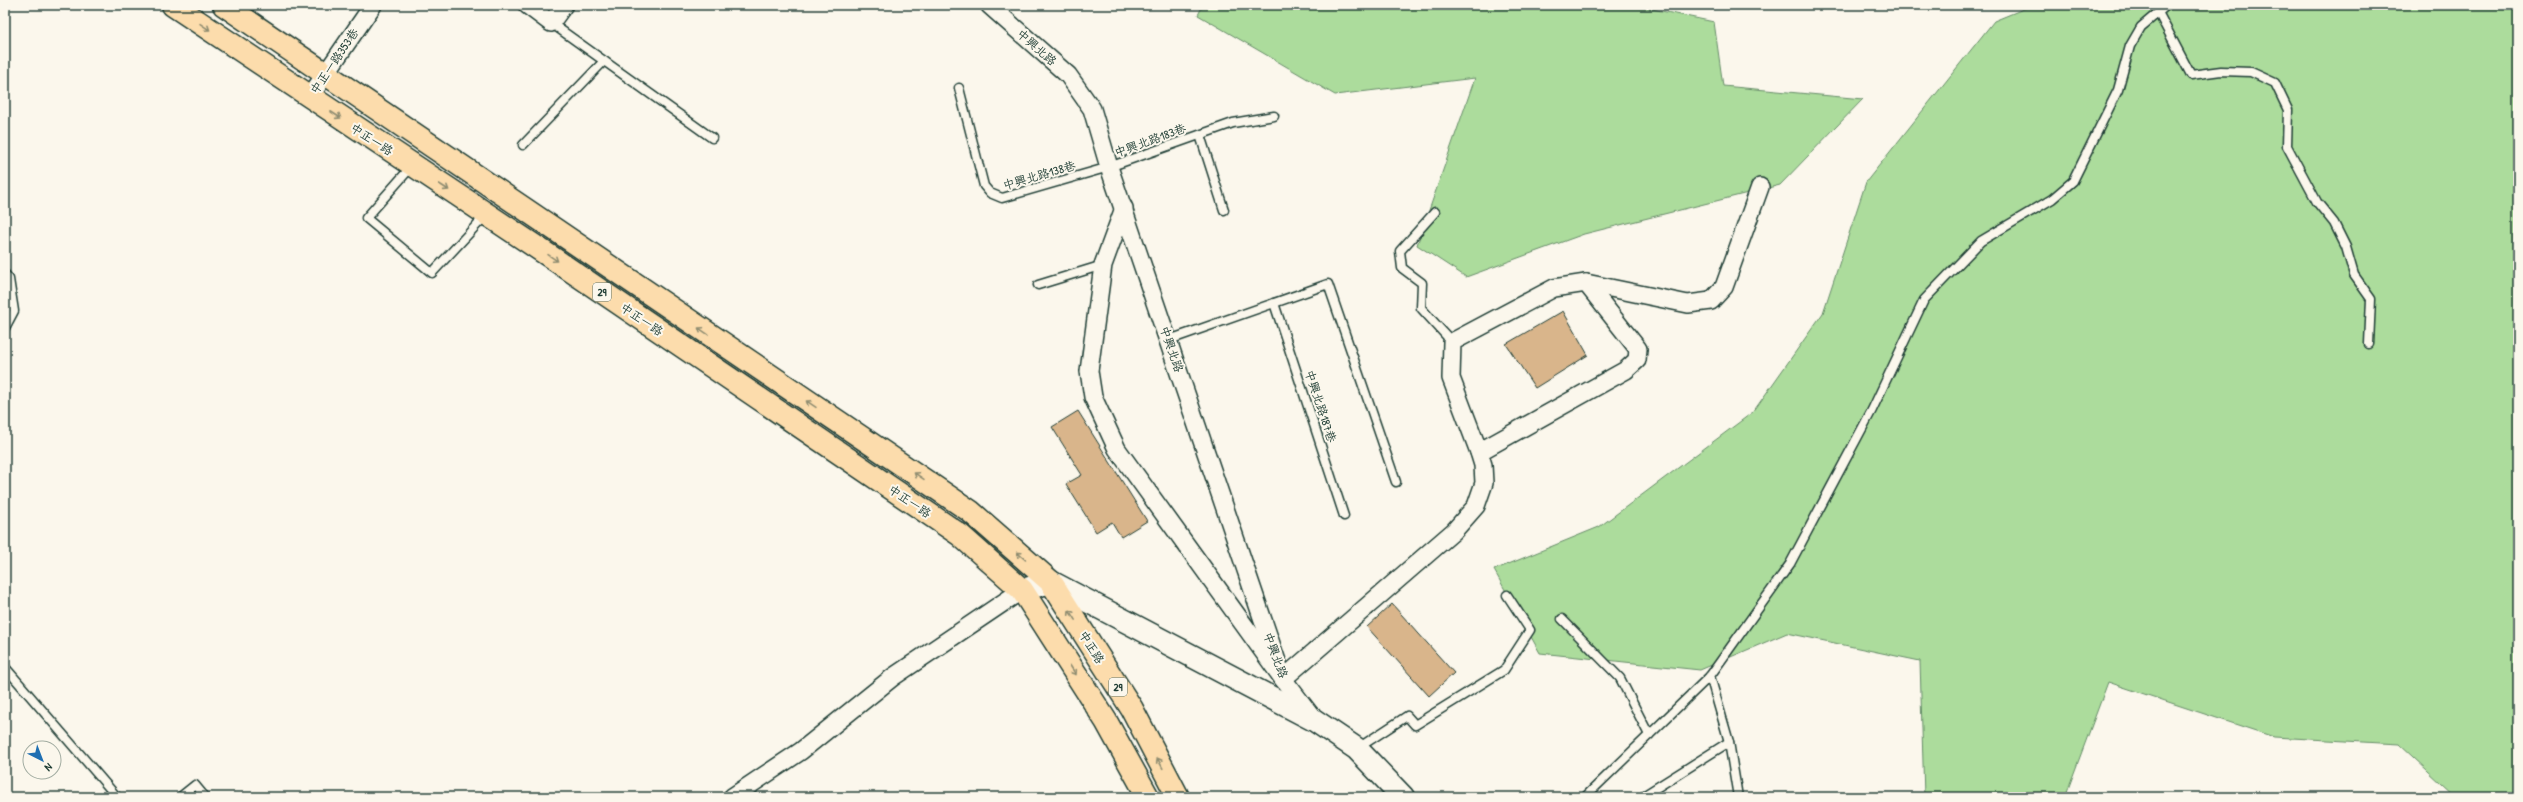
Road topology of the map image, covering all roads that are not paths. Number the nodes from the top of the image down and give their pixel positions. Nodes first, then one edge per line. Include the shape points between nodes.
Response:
1 (173, 5) edge
2 (224, 5) edge
3 (373, 5) edge
4 (527, 5) edge
5 (564, 5) edge
6 (989, 5) edge
7 (2167, 5) edge
8 (2159, 14) junction
9 (551, 23) junction
10 (604, 61) junction
11 (325, 75) junction
12 (960, 88) dead end
13 (309, 98) junction
14 (1274, 116) dead end
15 (1200, 135) junction
16 (712, 138) dead end
17 (523, 145) dead end
18 (412, 166) junction
19 (1109, 167) junction
20 (1760, 187) dead end
21 (1124, 208) junction
22 (1224, 210) dead end
23 (1435, 212) dead end
24 (486, 214) junction
25 (1103, 265) junction
26 (5, 274) edge
27 (1586, 283) junction
28 (1038, 284) dead end
29 (1274, 303) junction
30 (5, 328) edge
31 (1169, 340) junction
32 (1452, 342) junction
33 (2369, 344) dead end
34 (1479, 452) junction
35 (1396, 482) dead end
36 (1344, 516) dead end
37 (1051, 582) junction
38 (1022, 590) junction
39 (1508, 595) dead end
40 (1562, 619) dead end
41 (5, 667) edge
42 (1710, 676) junction
43 (1283, 679) junction
44 (1314, 720) junction
45 (1649, 735) junction
46 (1729, 742) junction
47 (1357, 749) junction
48 (1645, 795) dead end
49 (117, 797) edge
50 (180, 797) edge
51 (205, 797) edge
52 (732, 797) edge
53 (1148, 797) edge
54 (1178, 797) edge
55 (1403, 797) edge
56 (1585, 797) edge
57 (1738, 797) edge

1 -> 13 main road, 中正一路 / 29
2 - 11 main road, 中正一路 / 29
3 - 11 street, 中正一路353巷
4 - 9 street
5 - 9 street
6 - 19 street, 中興北路 via 1068,75 1092,109
7 - 8 lane
8 - 33 lane via 2191,75 2221,71 2250,72 2275,83 2288,110 2288,146 2317,202 2334,223 2346,247 2354,275 2371,299
8 - 42 lane via 2141,27 2130,46 2118,90 2073,180 2052,200 1981,241 1924,300 1872,410 1790,564
9 - 10 lane
10 - 16 lane
10 - 17 lane
11 - 13 street, 中正一路353巷
37 -> 11 main road, 中正一路 / 29 via 970,511
12 - 19 lane, 中興北路138巷 via 984,186 990,193 1002,198
13 -> 18 main road, 中正一路 / 29
14 - 15 lane, 中興北路183巷 via 1233,123
15 - 19 lane, 中興北路183巷
15 - 22 lane, 中興北路183巷
18 -> 24 main road, 中正一路 / 29
18 - 24 lane via 366,218 432,273
19 - 21 street, 中興北路
20 - 27 street via 1724,287 1711,301 1688,304
21 - 25 street
21 - 31 street, 中興北路
23 - 32 lane via 1400,251 1402,268 1422,283 1421,308
24 -> 38 main road, 中正一路 / 29 via 960,535
25 - 28 lane
25 - 43 street via 1089,371 1094,397 1117,449
26 - 30 lane via 9,279 14,311
27 - 32 street via 1554,288
27 - 34 street via 1638,349 1637,360 1626,370
29 - 31 lane
29 - 35 lane via 1328,284
29 - 36 lane, 中興北路187巷
31 - 43 street, 中興北路
32 - 34 street via 1451,378
34 - 43 street via 1484,483 1476,506 1454,531
37 - 38 street
37 - 44 street, 中興北路
54 -> 37 main road, 中正路 / 29 via 1132,709
38 - 52 street via 893,677 801,751
38 -> 53 main road, 29 via 1106,720
39 - 47 lane via 1530,630 1504,670 1414,725 1407,716
40 - 45 lane via 1620,678
41 - 49 lane
42 - 45 lane
42 - 46 lane
43 - 44 street, 中興北路
44 - 47 street, 中興北路
45 - 56 lane
46 - 48 lane
46 - 57 lane
47 - 55 street, 中興北路
50 - 51 lane via 195,785

